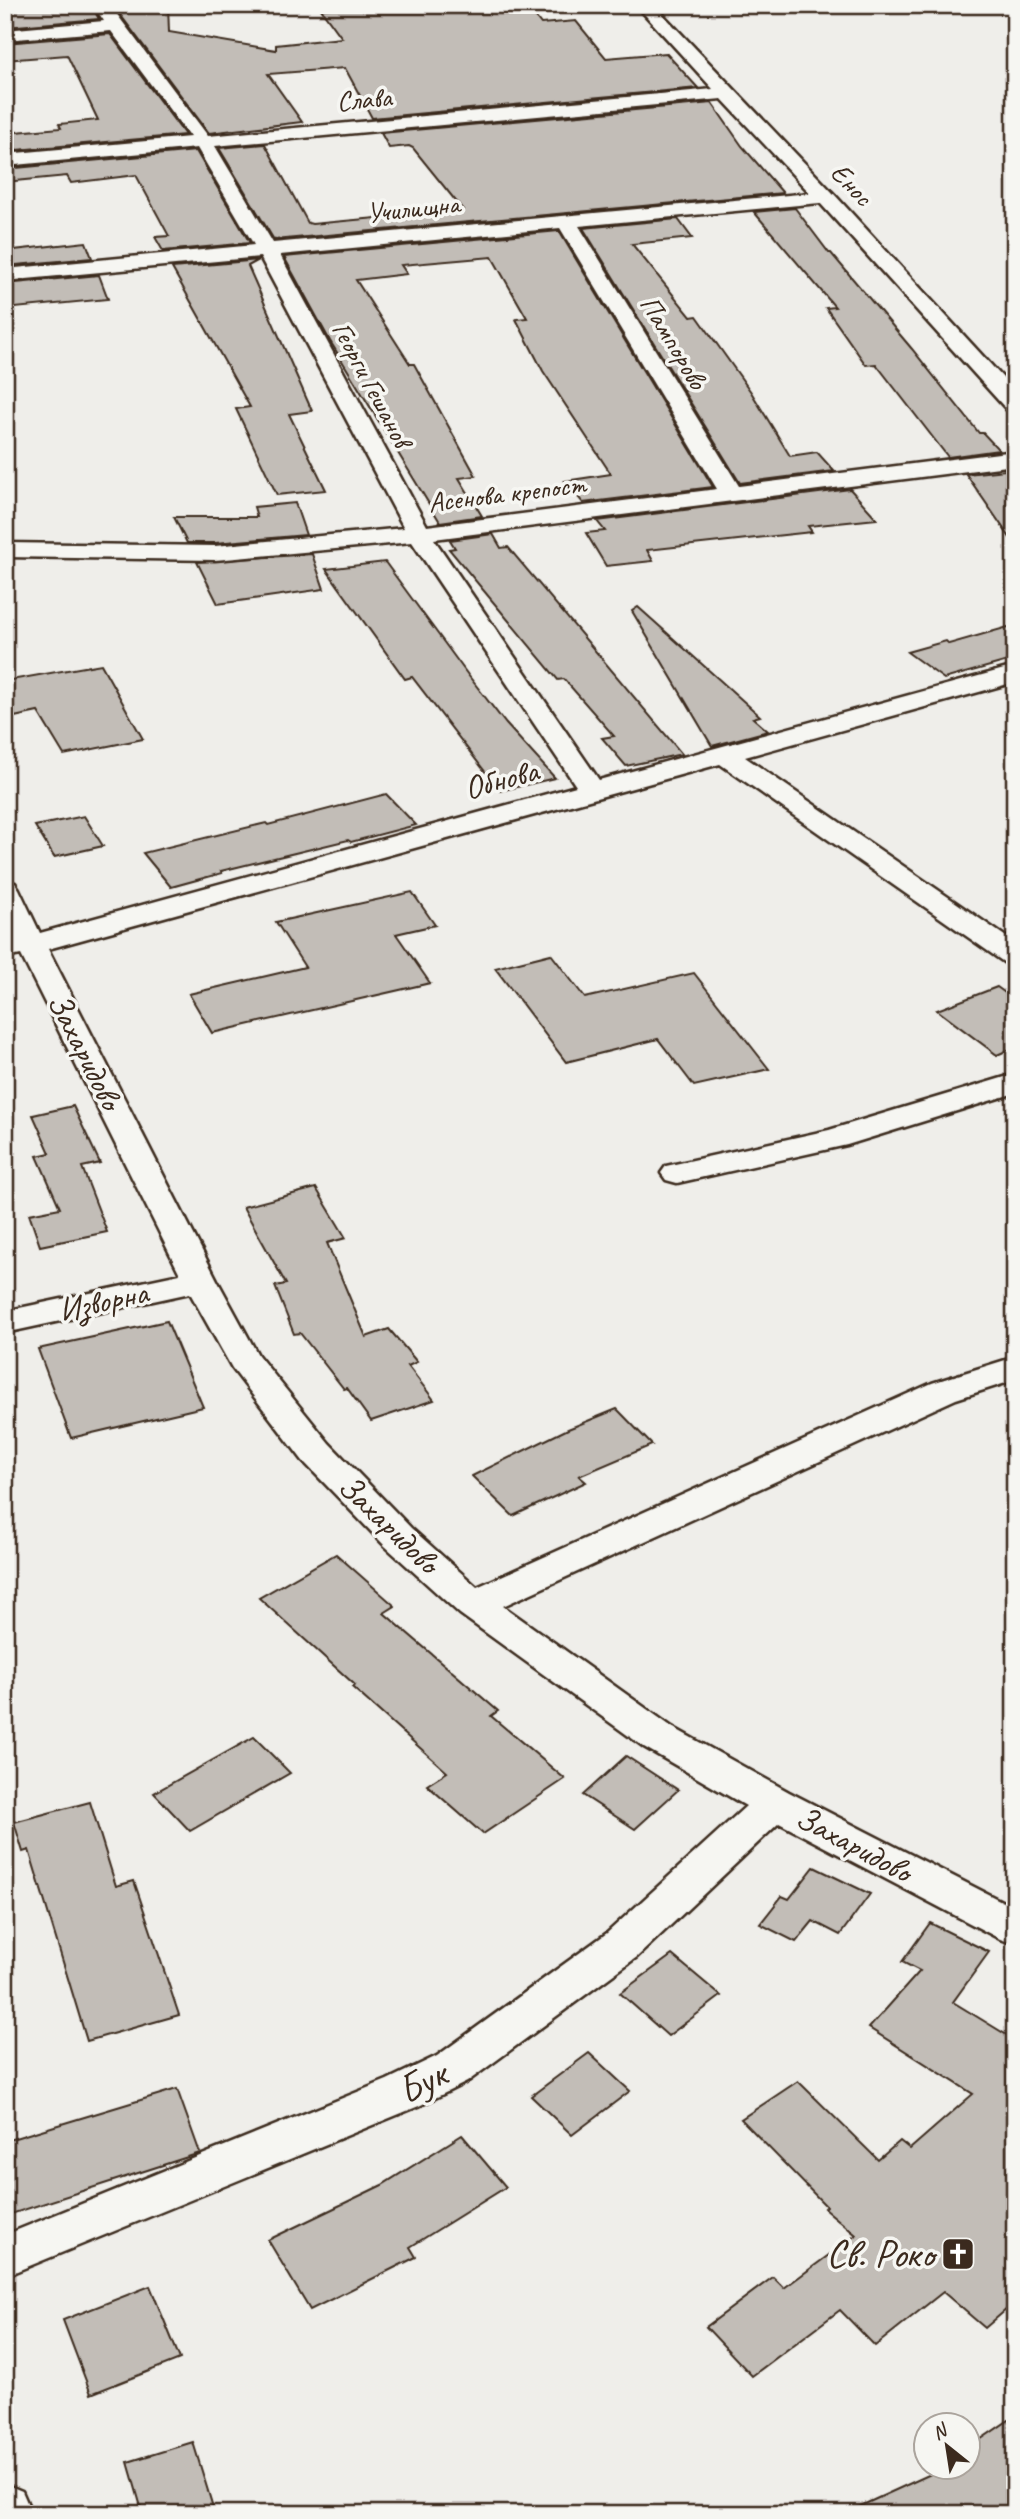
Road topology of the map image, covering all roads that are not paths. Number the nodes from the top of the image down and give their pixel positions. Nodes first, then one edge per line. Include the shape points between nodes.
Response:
1 (102, 5) edge
2 (644, 5) edge
3 (115, 25) junction
4 (5, 34) edge
5 (729, 93) junction
6 (203, 142) junction
7 (5, 160) edge
8 (826, 197) junction
9 (566, 221) junction
10 (267, 250) junction
11 (5, 275) edge
12 (1015, 405) edge
13 (1015, 458) edge
14 (732, 494) junction
15 (419, 534) junction
16 (5, 550) edge
17 (1015, 674) edge
18 (722, 753) junction
19 (592, 790) junction
20 (5, 889) edge
21 (18, 947) edge
22 (1015, 957) edge
23 (1015, 1083) edge
24 (677, 1173) dead end
25 (200, 1280) junction
26 (5, 1322) edge
27 (1015, 1368) edge
28 (473, 1604) junction
29 (775, 1803) junction
30 (1015, 1927) edge
31 (5, 2256) edge
32 (5, 2507) edge
33 (7, 2514) edge

1 - 3 street, Георги Гешанов
2 - 5 street, Енос
3 - 4 street
3 - 6 street, Георги Гешанов
5 - 6 street, Слава
5 - 8 street, Енос
6 - 7 street, Слава
6 - 10 street, Георги Гешанов
8 - 9 street, Училищна
8 - 12 street, Енос
9 - 10 street, Училищна
9 - 14 street, Пампорово
10 - 11 street, Училищна
10 - 15 street, Георги Гешанов
13 - 14 street, Асенова крепост
14 - 15 street, Асенова крепост
15 - 16 street, Асенова крепост via 215,553
15 - 19 street, Георги Гешанов
17 - 18 street, Обнова
18 - 19 street, Обнова
18 - 22 street
19 - 21 street, Обнова
20 - 21 street, Захаридово
21 - 25 street, Захаридово
23 - 24 street via 835,1138
25 - 26 street, Изворна
25 - 28 street, Захаридово via 244,1360 316,1452 398,1537
27 - 28 street via 944,1391
28 - 29 street, Захаридово via 658,1737
29 - 30 street, Захаридово
29 - 31 street, Бук via 642,1928 452,2069 403,2094
32 - 33 street

